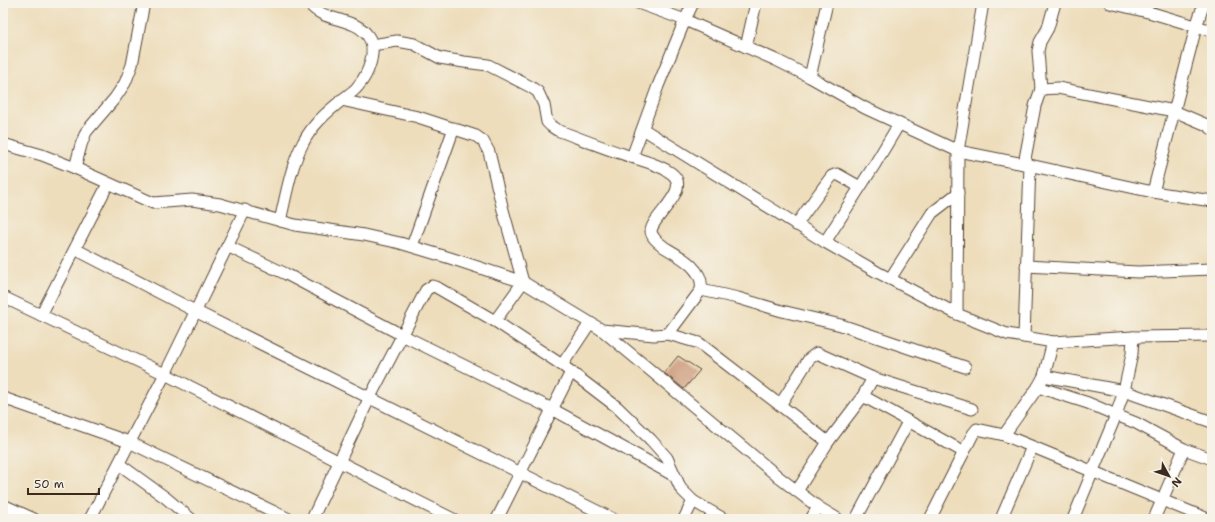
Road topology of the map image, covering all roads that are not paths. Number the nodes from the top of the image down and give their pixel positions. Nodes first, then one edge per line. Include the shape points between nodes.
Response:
1 (144, 3) edge
2 (309, 3) edge
3 (638, 3) edge
4 (693, 3) edge
5 (756, 3) edge
6 (827, 3) edge
7 (983, 3) edge
8 (1055, 3) edge
9 (1110, 3) edge
10 (1204, 3) edge
11 (685, 20) junction
12 (1196, 27) junction
13 (1212, 31) edge
14 (372, 45) junction
15 (746, 47) junction
16 (810, 77) junction
17 (1040, 88) junction
18 (341, 100) junction
19 (1174, 111) junction
20 (899, 124) junction
21 (454, 128) junction
22 (643, 129) junction
23 (1212, 129) edge
24 (3, 144) edge
25 (958, 151) junction
26 (632, 158) junction
27 (1027, 165) junction
28 (75, 168) junction
29 (108, 184) junction
30 (860, 187) junction
31 (1153, 192) junction
32 (958, 193) junction
33 (1212, 201) edge
34 (245, 210) junction
35 (280, 221) junction
36 (796, 225) junction
37 (825, 242) junction
38 (227, 246) junction
39 (412, 246) junction
40 (75, 249) junction
41 (1026, 266) junction
42 (1212, 269) edge
43 (890, 279) junction
44 (523, 282) junction
45 (701, 290) junction
46 (3, 297) edge
47 (195, 311) junction
48 (957, 314) junction
49 (41, 315) junction
50 (495, 321) junction
51 (590, 323) junction
52 (602, 330) junction
53 (668, 334) junction
54 (402, 335) junction
55 (1212, 336) edge
56 (1024, 337) junction
57 (1133, 337) junction
58 (1053, 342) junction
59 (562, 365) junction
60 (965, 367) dead end
61 (571, 372) junction
62 (165, 374) junction
63 (1044, 376) junction
64 (873, 378) junction
65 (1038, 387) junction
66 (1124, 390) junction
67 (863, 396) junction
68 (370, 397) junction
69 (3, 398) edge
70 (780, 405) junction
71 (552, 408) junction
72 (972, 409) dead end
73 (1116, 415) junction
74 (908, 422) junction
75 (1212, 422) edge
76 (1004, 435) junction
77 (129, 442) junction
78 (828, 442) junction
79 (1032, 447) junction
80 (1184, 450) junction
81 (964, 452) junction
82 (1212, 459) edge
83 (339, 461) junction
84 (118, 464) junction
85 (1093, 472) junction
86 (520, 473) junction
87 (673, 475) junction
88 (797, 491) junction
89 (1163, 500) junction
90 (693, 501) junction
91 (3, 506) edge
92 (818, 507) junction
93 (275, 516) edge
94 (34, 519) edge
95 (90, 519) edge
96 (191, 519) edge
97 (289, 519) edge
98 (312, 519) edge
99 (453, 519) edge
100 (497, 519) edge
101 (614, 519) edge
102 (684, 519) edge
103 (724, 519) edge
104 (811, 519) edge
105 (838, 519) edge
106 (856, 519) edge
107 (930, 519) edge
108 (1001, 519) edge
109 (1073, 519) edge
110 (1154, 519) edge
111 (1208, 519) edge

1 - 28 street via 132,65 125,83 86,132
2 - 14 street via 322,14 363,30 370,37
3 - 11 street
4 - 11 street
5 - 15 street
6 - 16 street
7 - 25 street
8 - 17 street via 1038,51
9 - 12 street
10 - 12 street
11 - 15 street
11 - 22 street
12 - 13 street
12 - 19 street
14 - 18 street via 371,62 366,76 357,88
14 - 26 street via 397,41 414,44 440,58 488,65 538,92 550,126
15 - 16 street
16 - 20 street
17 - 19 street via 1058,88
17 - 27 street
18 - 21 street via 418,117
18 - 35 street via 313,127 303,144
19 - 23 street
19 - 31 street
20 - 25 street
20 - 30 street
21 - 39 street
21 - 44 street via 476,136 483,141 489,152
22 - 26 street
22 - 36 street
24 - 28 street
25 - 27 street
25 - 32 street
26 - 45 street via 664,168 676,178 675,192 651,230 655,240 694,269 700,277
27 - 31 street
27 - 41 street
28 - 29 street
29 - 34 street via 153,203 192,200
29 - 40 street
30 - 36 street via 842,176 834,175
30 - 37 street
31 - 33 street
32 - 43 street via 932,213
32 - 48 street
34 - 35 street
34 - 38 street
35 - 39 street
36 - 37 street
37 - 43 street
38 - 47 street
38 - 54 street
39 - 44 street
40 - 47 street
40 - 49 street
41 - 42 street via 1138,272
41 - 56 street
43 - 48 street
44 - 50 street
44 - 51 street
45 - 53 street
45 - 60 street via 841,325
46 - 49 street
47 - 62 street
47 - 68 street
48 - 56 street via 1007,334
49 - 62 street
50 - 54 street via 432,286 426,290
50 - 59 street
51 - 52 street
51 - 59 street
52 - 53 street
52 - 88 street
53 - 70 street via 699,343
54 - 68 street
54 - 71 street
55 - 57 street
56 - 58 street
57 - 58 street
57 - 66 street
58 - 63 street
59 - 61 street
61 - 71 street
61 - 87 street via 616,407 651,440 667,458
62 - 77 street
62 - 83 street
63 - 65 street
63 - 66 street
64 - 67 street
64 - 70 street via 817,353 809,359
64 - 72 street
65 - 73 street
65 - 76 street
66 - 73 street
66 - 75 street
67 - 74 street
67 - 78 street
68 - 83 street
68 - 86 street
69 - 77 street
70 - 78 street
71 - 86 street
71 - 87 street
73 - 80 street via 1136,423
73 - 85 street
74 - 81 street
74 - 106 street
76 - 79 street
76 - 81 street via 977,430
77 - 84 street
77 - 93 street
78 - 88 street
79 - 85 street
79 - 108 street
80 - 82 street
80 - 89 street
81 - 107 street
83 - 98 street
83 - 99 street
84 - 95 street
84 - 96 street
85 - 89 street
85 - 109 street
86 - 100 street
86 - 101 street
87 - 90 street via 680,489
88 - 92 street
89 - 110 street
89 - 111 street
90 - 102 street
90 - 103 street
91 - 94 street
92 - 104 street
92 - 105 street
93 - 97 street

